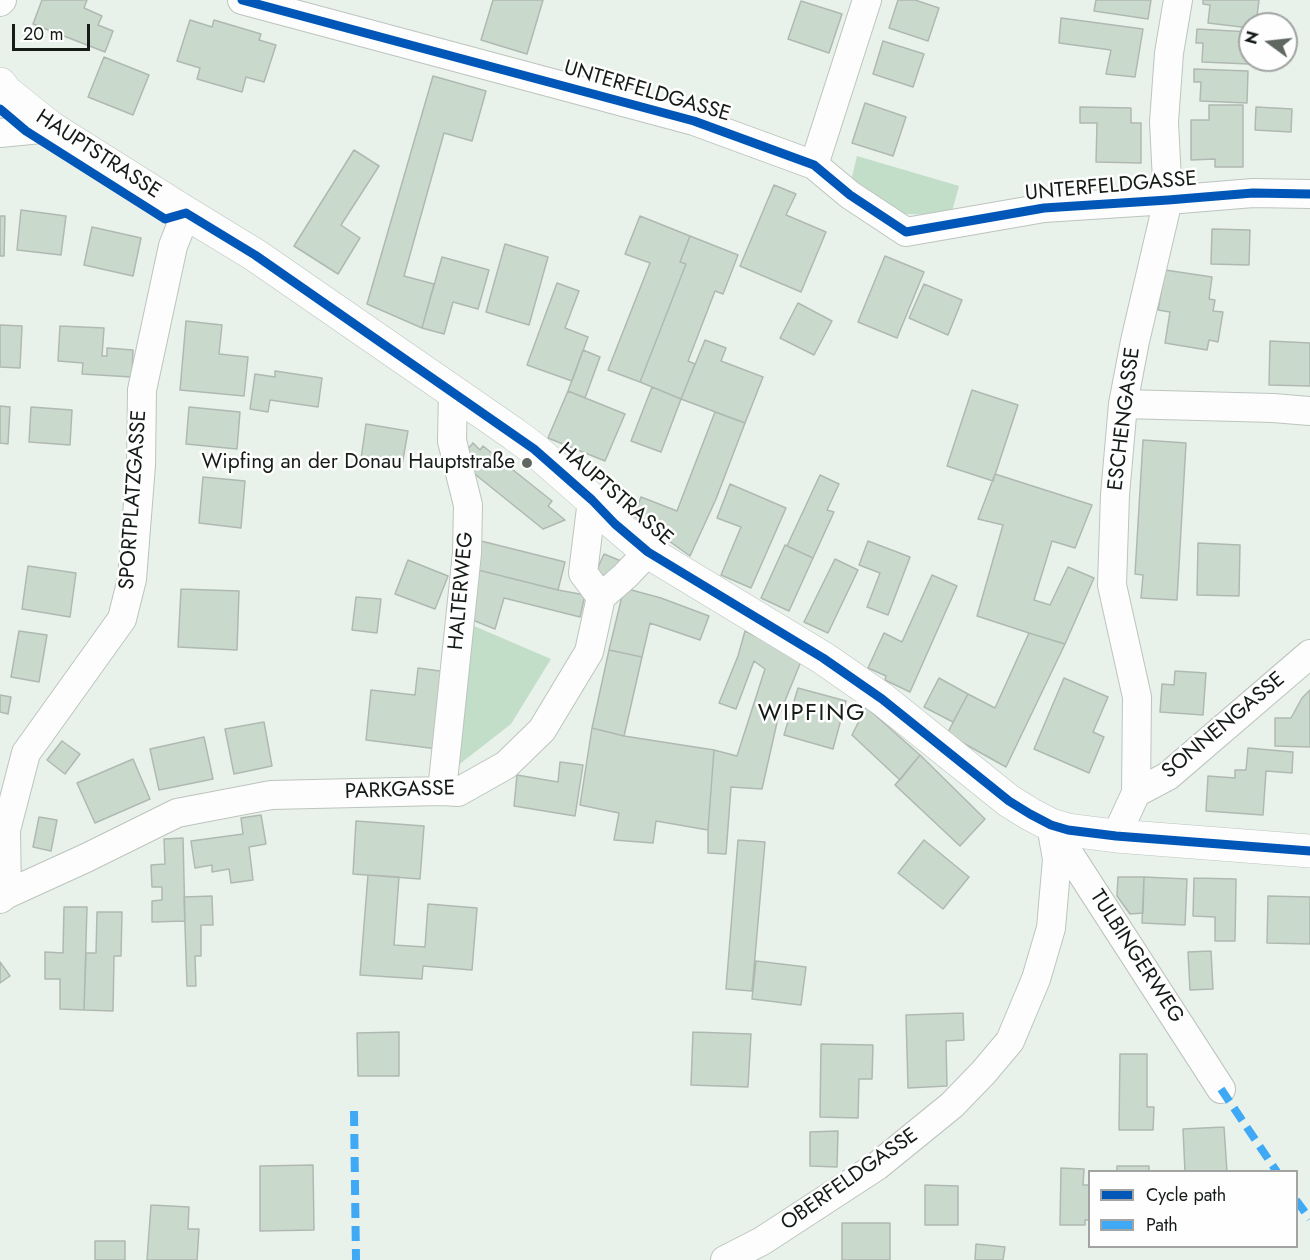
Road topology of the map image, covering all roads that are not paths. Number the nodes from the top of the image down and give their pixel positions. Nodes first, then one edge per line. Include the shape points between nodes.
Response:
1 (242, 0) edge
2 (867, 0) edge
3 (1178, 0) edge
4 (0, 84) edge
5 (51, 128) junction
6 (0, 134) edge
7 (814, 165) junction
8 (1310, 194) edge
9 (1168, 200) junction
10 (186, 213) junction
11 (453, 392) junction
12 (1123, 404) junction
13 (1310, 411) edge
14 (592, 500) junction
15 (648, 552) junction
16 (601, 597) junction
17 (1310, 654) edge
18 (442, 791) junction
19 (1136, 793) junction
20 (1051, 825) junction
21 (1100, 834) junction
22 (1310, 851) edge
23 (3, 897) edge
24 (1221, 1089) dead end
25 (725, 1260) edge

1 - 7 street, UNTERFELDGASSE via 694,121
2 - 7 street
3 - 9 street, ESCHENGASSE via 1164,122
4 - 5 street, HAUPTSTRASSE
5 - 6 street
5 - 10 street, HAUPTSTRASSE
7 - 9 street, UNTERFELDGASSE via 850,195 906,232 1044,208
8 - 9 street, UNTERFELDGASSE via 1253,193
9 - 12 street, ESCHENGASSE
10 - 11 street, HAUPTSTRASSE via 255,255
10 - 23 street, SPORTPLATZGASSE via 173,246 142,390 132,579 122,619 26,753 6,830
11 - 14 street, HAUPTSTRASSE via 534,449
11 - 18 street, HALTERWEG via 452,441 468,505 467,553
12 - 13 street
12 - 19 street, ESCHENGASSE via 1112,585 1137,697
14 - 15 street, HAUPTSTRASSE
14 - 16 street via 584,573
15 - 16 street
15 - 20 street, HAUPTSTRASSE via 823,658 882,699 1010,801
16 - 18 street, PARKGASSE via 589,652 542,730 506,765 458,792
17 - 19 street, SONNENGASSE via 1168,776
18 - 23 street, PARKGASSE via 271,795 177,813
19 - 21 street, ESCHENGASSE
20 - 21 street, HAUPTSTRASSE
20 - 24 street, TULBINGERWEG
20 - 25 street, OBERFELDGASSE via 1057,859 1051,928 1036,979 1010,1041 952,1105 877,1166 762,1241
21 - 22 street, HAUPTSTRASSE

